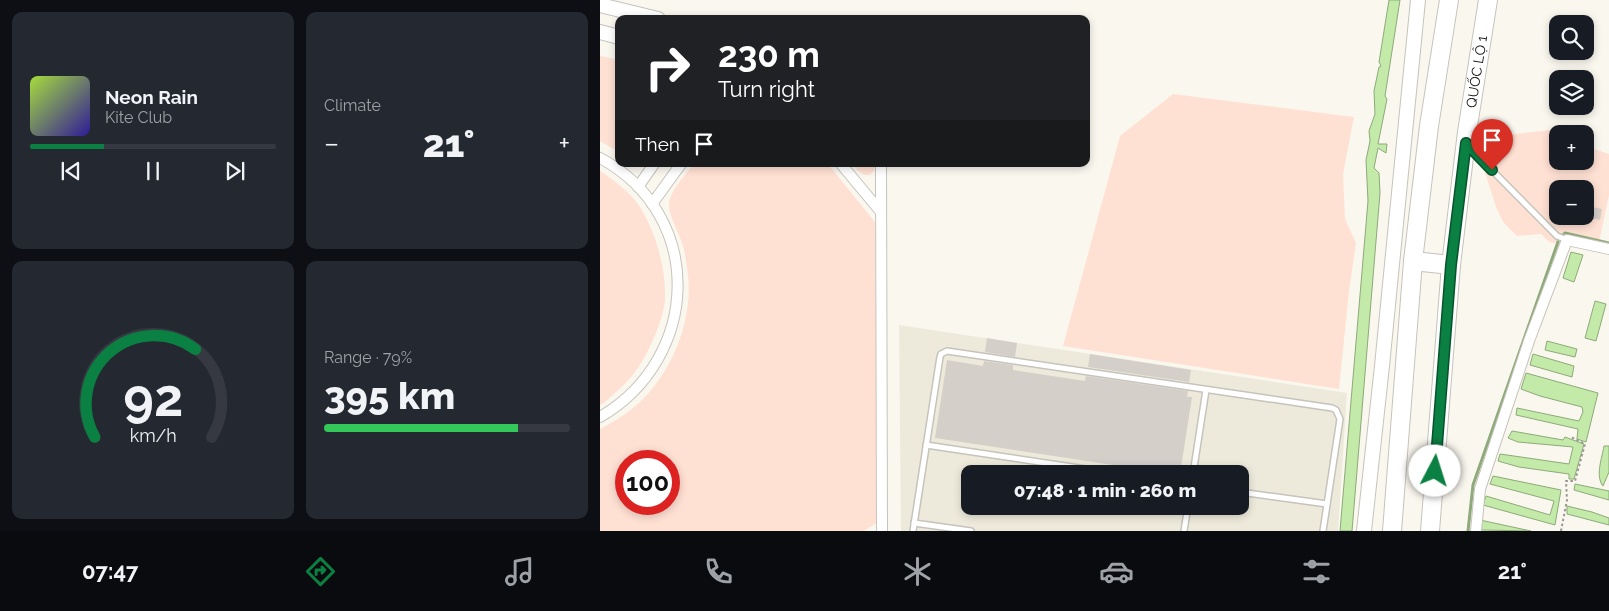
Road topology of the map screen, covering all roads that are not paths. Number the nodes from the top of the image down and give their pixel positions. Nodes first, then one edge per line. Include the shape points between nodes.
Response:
1 (1418, 0) edge
2 (1449, 0) edge
3 (1488, 0) edge
4 (600, 5) edge
5 (641, 15) edge
6 (600, 32) edge
7 (615, 35) edge
8 (1466, 143) junction
9 (600, 158) edge
10 (652, 167) edge
11 (679, 167) edge
12 (844, 167) edge
13 (881, 167) edge
14 (638, 187) junction
15 (652, 204) junction
16 (881, 212) junction
17 (1567, 240) junction
18 (1609, 249) edge
19 (1413, 261) junction
20 (1451, 265) junction
21 (1206, 390) junction
22 (600, 418) edge
23 (926, 445) junction
24 (1059, 465) edge
25 (1194, 465) edge
26 (1249, 493) edge
27 (1327, 504) junction
28 (1187, 515) edge
29 (914, 522) junction
30 (882, 531) edge
31 (912, 531) edge
32 (971, 531) edge
33 (1184, 531) edge
34 (1322, 531) edge
35 (1364, 531) edge
36 (1392, 531) edge
37 (1430, 531) edge
38 (1476, 531) edge

1 - 35 main road
2 - 19 highway via 1429,126
3 - 8 highway, QUỐC LỘ 1
4 - 5 main road
6 - 7 main road
8 - 17 lane via 1557,236
8 - 20 highway, QUỐC LỘ 1
9 - 14 street
10 - 14 street
11 - 15 street
12 - 16 street
13 - 16 street
14 - 15 street
15 - 22 street via 671,243 677,268 675,318 656,365 641,385
16 - 30 street
17 - 18 street
17 - 38 street via 1529,341 1480,489
19 - 20 highway
19 - 36 highway
20 - 37 highway, QUỐC LỘ 1
21 - 23 lane via 944,352 940,357
21 - 25 lane
21 - 27 lane via 1336,410 1340,419
23 - 24 lane
23 - 29 lane
26 - 27 lane
27 - 34 lane
28 - 33 lane
29 - 31 lane
29 - 32 lane

